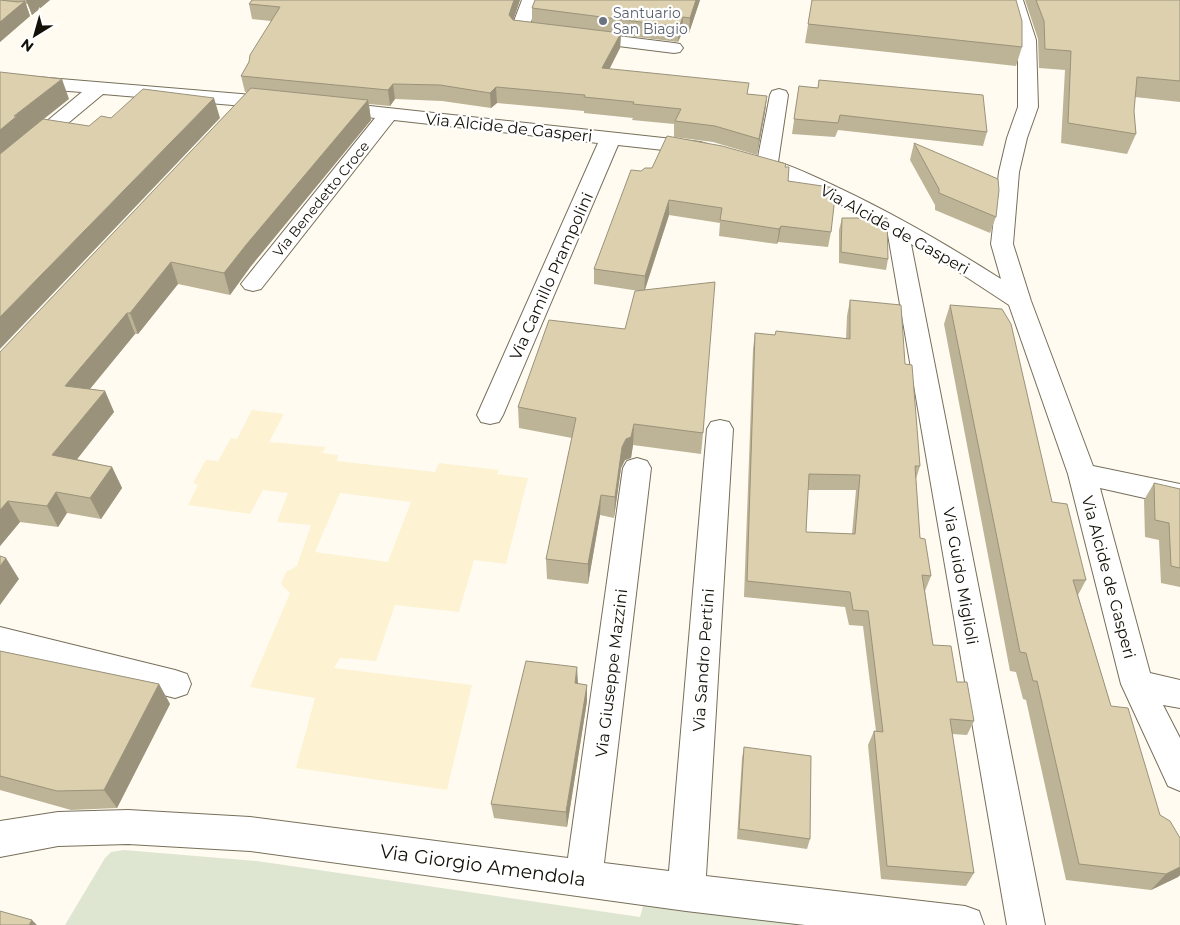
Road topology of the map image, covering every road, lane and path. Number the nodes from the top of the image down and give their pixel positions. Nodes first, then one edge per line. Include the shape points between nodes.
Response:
1 (530, 0) edge
2 (1015, 0) edge
3 (674, 48) edge
4 (0, 80) edge
5 (99, 88) junction
6 (779, 95) dead end
7 (250, 100) junction
8 (390, 114) junction
9 (230, 122) edge
10 (611, 138) junction
11 (766, 166) junction
12 (0, 170) edge
13 (897, 226) junction
14 (253, 284) dead end
15 (1019, 301) junction
16 (490, 415) dead end
17 (720, 428) dead end
18 (637, 468) dead end
19 (1082, 474) junction
20 (1180, 495) edge
21 (0, 640) edge
22 (175, 684) dead end
23 (1137, 684) junction
24 (1180, 694) edge
25 (1180, 775) edge
26 (0, 839) edge
27 (584, 878) junction
28 (686, 892) junction
29 (965, 925) edge
30 (1026, 925) edge

1 - 3 street via 520,29
2 - 15 street via 1027,40 1028,108 1009,172 1002,244
4 - 5 street, Via Alcide de Gasperi
5 - 7 street, Via Alcide de Gasperi
5 - 12 street
6 - 11 street
7 - 8 street, Via Alcide de Gasperi
7 - 9 street
8 - 10 street, Via Alcide de Gasperi
8 - 14 street, Via Benedetto Croce
10 - 11 street, Via Alcide de Gasperi via 726,154
10 - 16 street, Via Camillo Prampolini
11 - 13 street, Via Alcide de Gasperi via 797,176
13 - 15 street, Via Alcide de Gasperi
13 - 30 street, Via Guido Miglioli
15 - 19 street, Via Alcide de Gasperi
17 - 28 street, Via Sandro Pertini
18 - 27 street, Via Giuseppe Mazzini
19 - 20 street
19 - 23 street, Via Alcide de Gasperi
21 - 22 street
23 - 24 street
23 - 25 street, Via Alcide de Gasperi
26 - 27 street, Via Giorgio Amendola via 58,829 128,827 250,834
27 - 28 street, Via Giorgio Amendola
28 - 29 street, Via Giorgio Amendola

